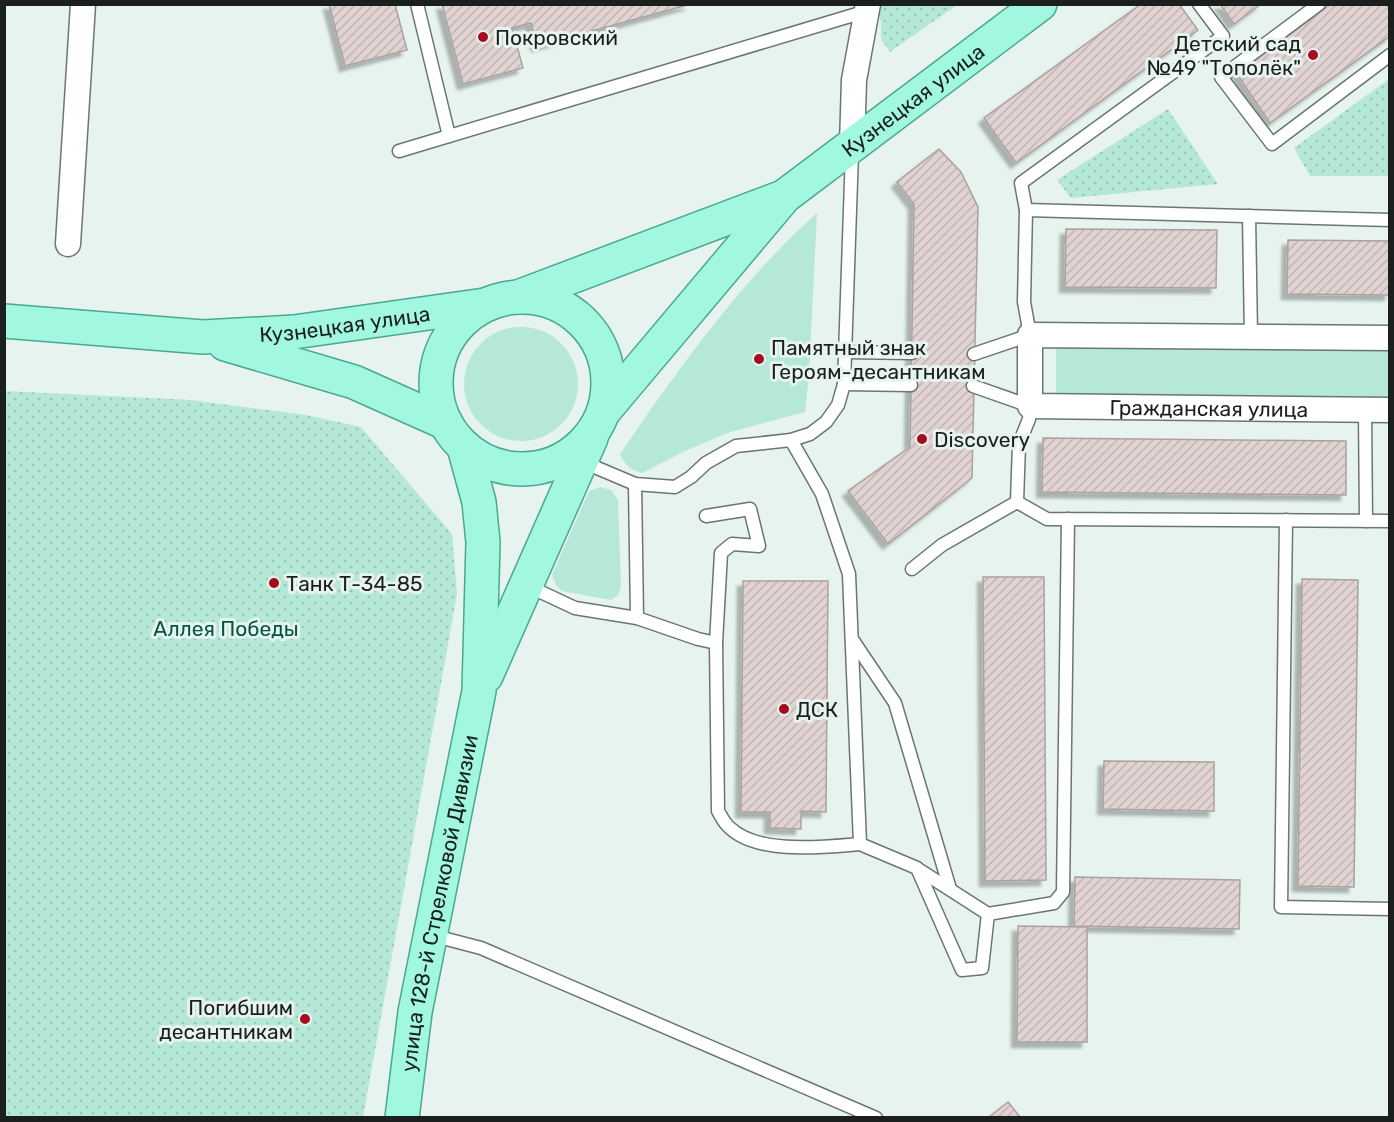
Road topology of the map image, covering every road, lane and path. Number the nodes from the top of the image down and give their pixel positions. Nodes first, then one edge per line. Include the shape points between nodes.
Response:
1 (83, 4) edge
2 (417, 4) edge
3 (1040, 4) edge
4 (1199, 4) edge
5 (1319, 4) edge
6 (868, 8) edge
7 (1389, 55) edge
8 (449, 136) junction
9 (852, 145) junction
10 (399, 151) dead end
11 (785, 196) junction
12 (1026, 210) junction
13 (1249, 216) junction
14 (1389, 220) edge
15 (68, 244) dead end
16 (518, 297) junction
17 (486, 305) junction
18 (4, 321) edge
19 (1030, 335) junction
20 (1251, 336) junction
21 (203, 337) junction
22 (1389, 338) edge
23 (846, 352) junction
24 (912, 353) dead end
25 (974, 354) dead end
26 (844, 384) junction
27 (911, 385) dead end
28 (973, 387) dead end
29 (1030, 406) junction
30 (1365, 410) junction
31 (1389, 410) edge
32 (601, 418) junction
33 (455, 435) junction
34 (791, 440) junction
35 (580, 461) junction
36 (635, 484) junction
37 (1017, 502) junction
38 (706, 516) dead end
39 (1068, 519) junction
40 (1286, 520) junction
41 (1366, 521) junction
42 (1389, 521) edge
43 (912, 569) dead end
44 (526, 586) junction
45 (637, 618) junction
46 (852, 638) junction
47 (716, 643) junction
48 (479, 692) junction
49 (860, 844) junction
50 (917, 868) junction
51 (950, 889) junction
52 (1389, 909) edge
53 (988, 914) junction
54 (430, 934) junction
55 (402, 1118) edge
56 (876, 1118) edge

1 - 15 street
2 - 8 lane
3 - 9 main road, Кузнецкая улица
4 - 12 lane via 1223,36 1021,183
5 - 7 lane via 1221,77 1272,144
6 - 8 lane
6 - 9 street via 854,80
8 - 10 lane
9 - 11 main road, Кузнецкая улица
9 - 23 lane
11 - 16 main road, Кузнецкая улица
11 - 32 main road, Кузнецкая улица
12 - 13 lane
12 - 19 lane via 1024,302
13 - 14 lane
13 - 20 lane
16 - 17 main road
16 - 32 main road via 548,301 586,325 607,366 608,396
17 - 21 main road, Кузнецкая улица via 294,332
17 - 33 main road via 455,328 438,364 438,405
18 - 21 main road, Кузнецкая улица
19 - 20 street
19 - 25 lane
19 - 29 street
20 - 22 street
21 - 33 main road, Кузнецкая улица via 354,382
23 - 24 lane
23 - 26 lane
26 - 27 lane
26 - 34 lane via 838,405 826,422 810,434
28 - 29 lane
29 - 30 street, Гражданская улица
29 - 37 lane via 1019,444
30 - 31 street, Гражданская улица
30 - 41 lane
32 - 33 main road via 572,454 536,469 498,466 480,458
32 - 35 main road, улица 128-й Стрелковой Дивизии
33 - 48 main road, улица 128-й Стрелковой Дивизии via 479,502 483,542
34 - 36 lane via 736,446 705,463 675,487
34 - 46 lane via 822,494 849,574
35 - 36 lane
35 - 44 main road, улица 128-й Стрелковой Дивизии
36 - 45 lane
37 - 39 lane via 1047,519
37 - 43 lane via 942,545
38 - 47 lane via 750,509 759,546 732,544 721,554
39 - 40 lane
39 - 53 lane via 1063,892 1054,903
40 - 41 lane
40 - 52 lane via 1281,907
41 - 42 lane
44 - 45 lane via 575,608
44 - 48 main road, улица 128-й Стрелковой Дивизии
45 - 47 lane
46 - 49 lane
46 - 51 lane via 895,703
47 - 49 lane via 718,811 729,827 754,842 784,846
48 - 54 main road, улица 128-й Стрелковой Дивизии
49 - 50 lane
50 - 51 lane
50 - 53 lane via 962,970 982,968
51 - 53 lane
54 - 55 main road, улица 128-й Стрелковой Дивизии via 415,1012
54 - 56 lane via 481,948

